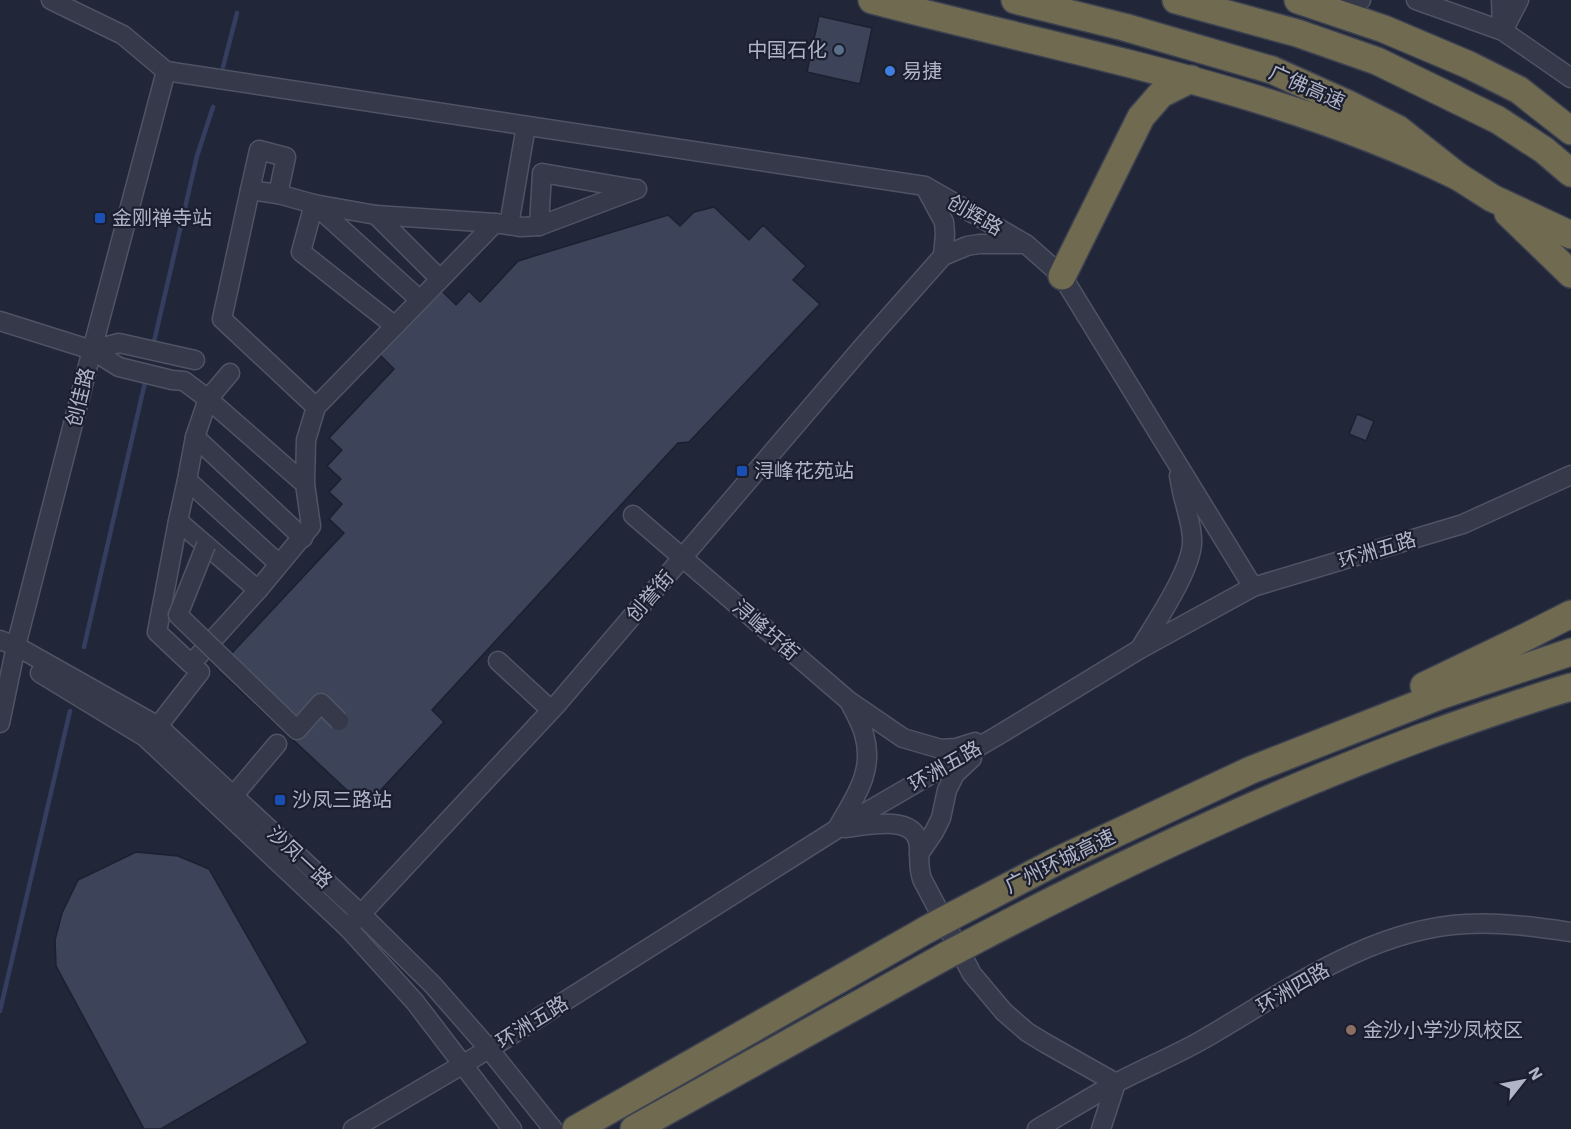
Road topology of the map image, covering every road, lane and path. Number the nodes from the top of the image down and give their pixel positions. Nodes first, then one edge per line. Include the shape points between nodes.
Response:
1 (51, 0) edge
2 (872, 0) edge
3 (1015, 0) edge
4 (1176, 0) edge
5 (1298, 0) edge
6 (1362, 0) edge
7 (1416, 0) edge
8 (1501, 0) edge
9 (1519, 0) edge
10 (1328, 11) junction
11 (1503, 31) junction
12 (166, 71) junction
13 (1571, 78) edge
14 (1191, 79) junction
15 (526, 126) junction
16 (1571, 131) edge
17 (1571, 173) edge
18 (1459, 177) junction
19 (925, 186) junction
20 (250, 190) junction
21 (278, 194) junction
22 (1492, 198) junction
23 (314, 204) junction
24 (376, 215) junction
25 (502, 224) junction
26 (539, 226) junction
27 (1568, 234) edge
28 (1026, 243) junction
29 (943, 256) junction
30 (1571, 274) edge
31 (1062, 276) junction
32 (440, 279) junction
33 (420, 300) junction
34 (0, 321) edge
35 (394, 326) junction
36 (92, 350) junction
37 (195, 360) dead end
38 (230, 373) dead end
39 (208, 399) junction
40 (316, 406) junction
41 (195, 437) junction
42 (1176, 462) junction
43 (1571, 475) edge
44 (187, 480) junction
45 (305, 484) junction
46 (633, 515) dead end
47 (177, 521) junction
48 (303, 538) junction
49 (206, 544) junction
50 (683, 558) junction
51 (279, 564) junction
52 (1253, 587) junction
53 (258, 590) junction
54 (1571, 614) edge
55 (8, 649) edge
56 (1140, 649) junction
57 (1571, 652) edge
58 (498, 661) dead end
59 (200, 672) dead end
60 (1571, 687) edge
61 (849, 701) junction
62 (551, 710) junction
63 (339, 721) dead end
64 (0, 723) edge
65 (158, 726) junction
66 (997, 736) junction
67 (277, 744) dead end
68 (234, 795) junction
69 (1183, 802) junction
70 (837, 829) junction
71 (919, 854) junction
72 (361, 914) junction
73 (348, 928) junction
74 (1571, 932) edge
75 (489, 1049) junction
76 (464, 1065) junction
77 (1116, 1083) junction
78 (583, 1125) edge
79 (353, 1129) edge
80 (512, 1129) edge
81 (553, 1129) edge
82 (634, 1129) edge
83 (1037, 1129) edge
84 (1101, 1129) edge

1 - 12 street via 123,35
2 - 14 highway
3 - 18 highway, 广佛高速 via 1272,70 1398,129
4 - 17 highway via 1297,33 1377,62 1498,120
5 - 10 highway
6 - 10 street
7 - 11 street
8 - 11 street
9 - 11 street
10 - 16 highway via 1384,29 1469,65 1519,90
11 - 13 street
12 - 15 street
12 - 36 street, 创佳路
14 - 18 highway via 1379,141
14 - 31 highway via 1161,94 1141,117
15 - 19 street
15 - 25 street
18 - 22 highway, 广佛高速
19 - 28 street, 创辉路
19 - 29 street via 944,222
20 - 21 street
20 - 21 street via 259,150 286,157
20 - 40 street via 222,319
21 - 23 street
22 - 27 highway, 广佛高速
22 - 30 highway
23 - 24 street
23 - 33 street
23 - 35 street via 301,252
24 - 25 street
24 - 32 street
25 - 26 street
25 - 32 street
26 - 26 street via 542,173 637,189 572,214
28 - 29 street via 979,244
28 - 31 street, 创辉路
29 - 50 street, 创誉街
31 - 42 street, 创辉路
32 - 33 street
33 - 35 street
34 - 36 street
35 - 40 street
36 - 37 street via 119,343
36 - 39 street via 119,367 184,381
36 - 55 street, 创佳路
38 - 39 street
39 - 41 street
39 - 45 street
40 - 45 street via 306,440
41 - 44 street
41 - 48 street
42 - 52 street, 创辉路
42 - 56 street via 1192,545 1178,584
43 - 52 street, 环洲五路 via 1463,524
44 - 47 street
44 - 51 street
45 - 48 street via 311,526
46 - 50 street, 浔峰圩街
47 - 49 street
47 - 53 street via 157,632 191,664
48 - 51 street
49 - 53 street
49 - 63 street, bridge via 178,615 297,730 321,703
50 - 61 street, 浔峰圩街
50 - 62 street, 创誉街
51 - 53 street
52 - 56 street, 环洲五路
54 - 69 highway
55 - 64 street, 创佳路
55 - 65 street, 沙凤一路
55 - 73 street, 沙凤一路 via 145,737
56 - 66 street, 环洲五路
57 - 69 highway, 广州环城高速 via 1369,723
58 - 62 street
59 - 65 street
60 - 82 highway, 广州环城高速 via 1435,733 1270,798 1128,862 959,949
61 - 66 street, 浔峰圩街 via 903,738 941,749
61 - 70 street via 864,731 866,771
62 - 72 street, 创誉街
65 - 68 street, 沙凤一路
66 - 70 street, 环洲五路
66 - 71 street via 955,774 941,818
67 - 68 street
68 - 72 street, 沙凤一路
69 - 78 highway, 广州环城高速, bridge via 926,930
70 - 71 street via 902,824 915,833
70 - 75 street, 环洲五路
71 - 77 street via 919,870 927,890 972,974 998,1006 1027,1032
72 - 73 street, 创誉街
72 - 75 street, 沙凤一路 via 432,984
73 - 76 street, 沙凤一路 via 415,1002
74 - 77 street, 环洲四路 via 1466,924 1384,941
75 - 76 street, 环洲五路
75 - 81 street, 沙凤一路
76 - 79 street, 环洲五路
76 - 80 street, 沙凤一路
77 - 83 street, 环洲四路
77 - 84 street

